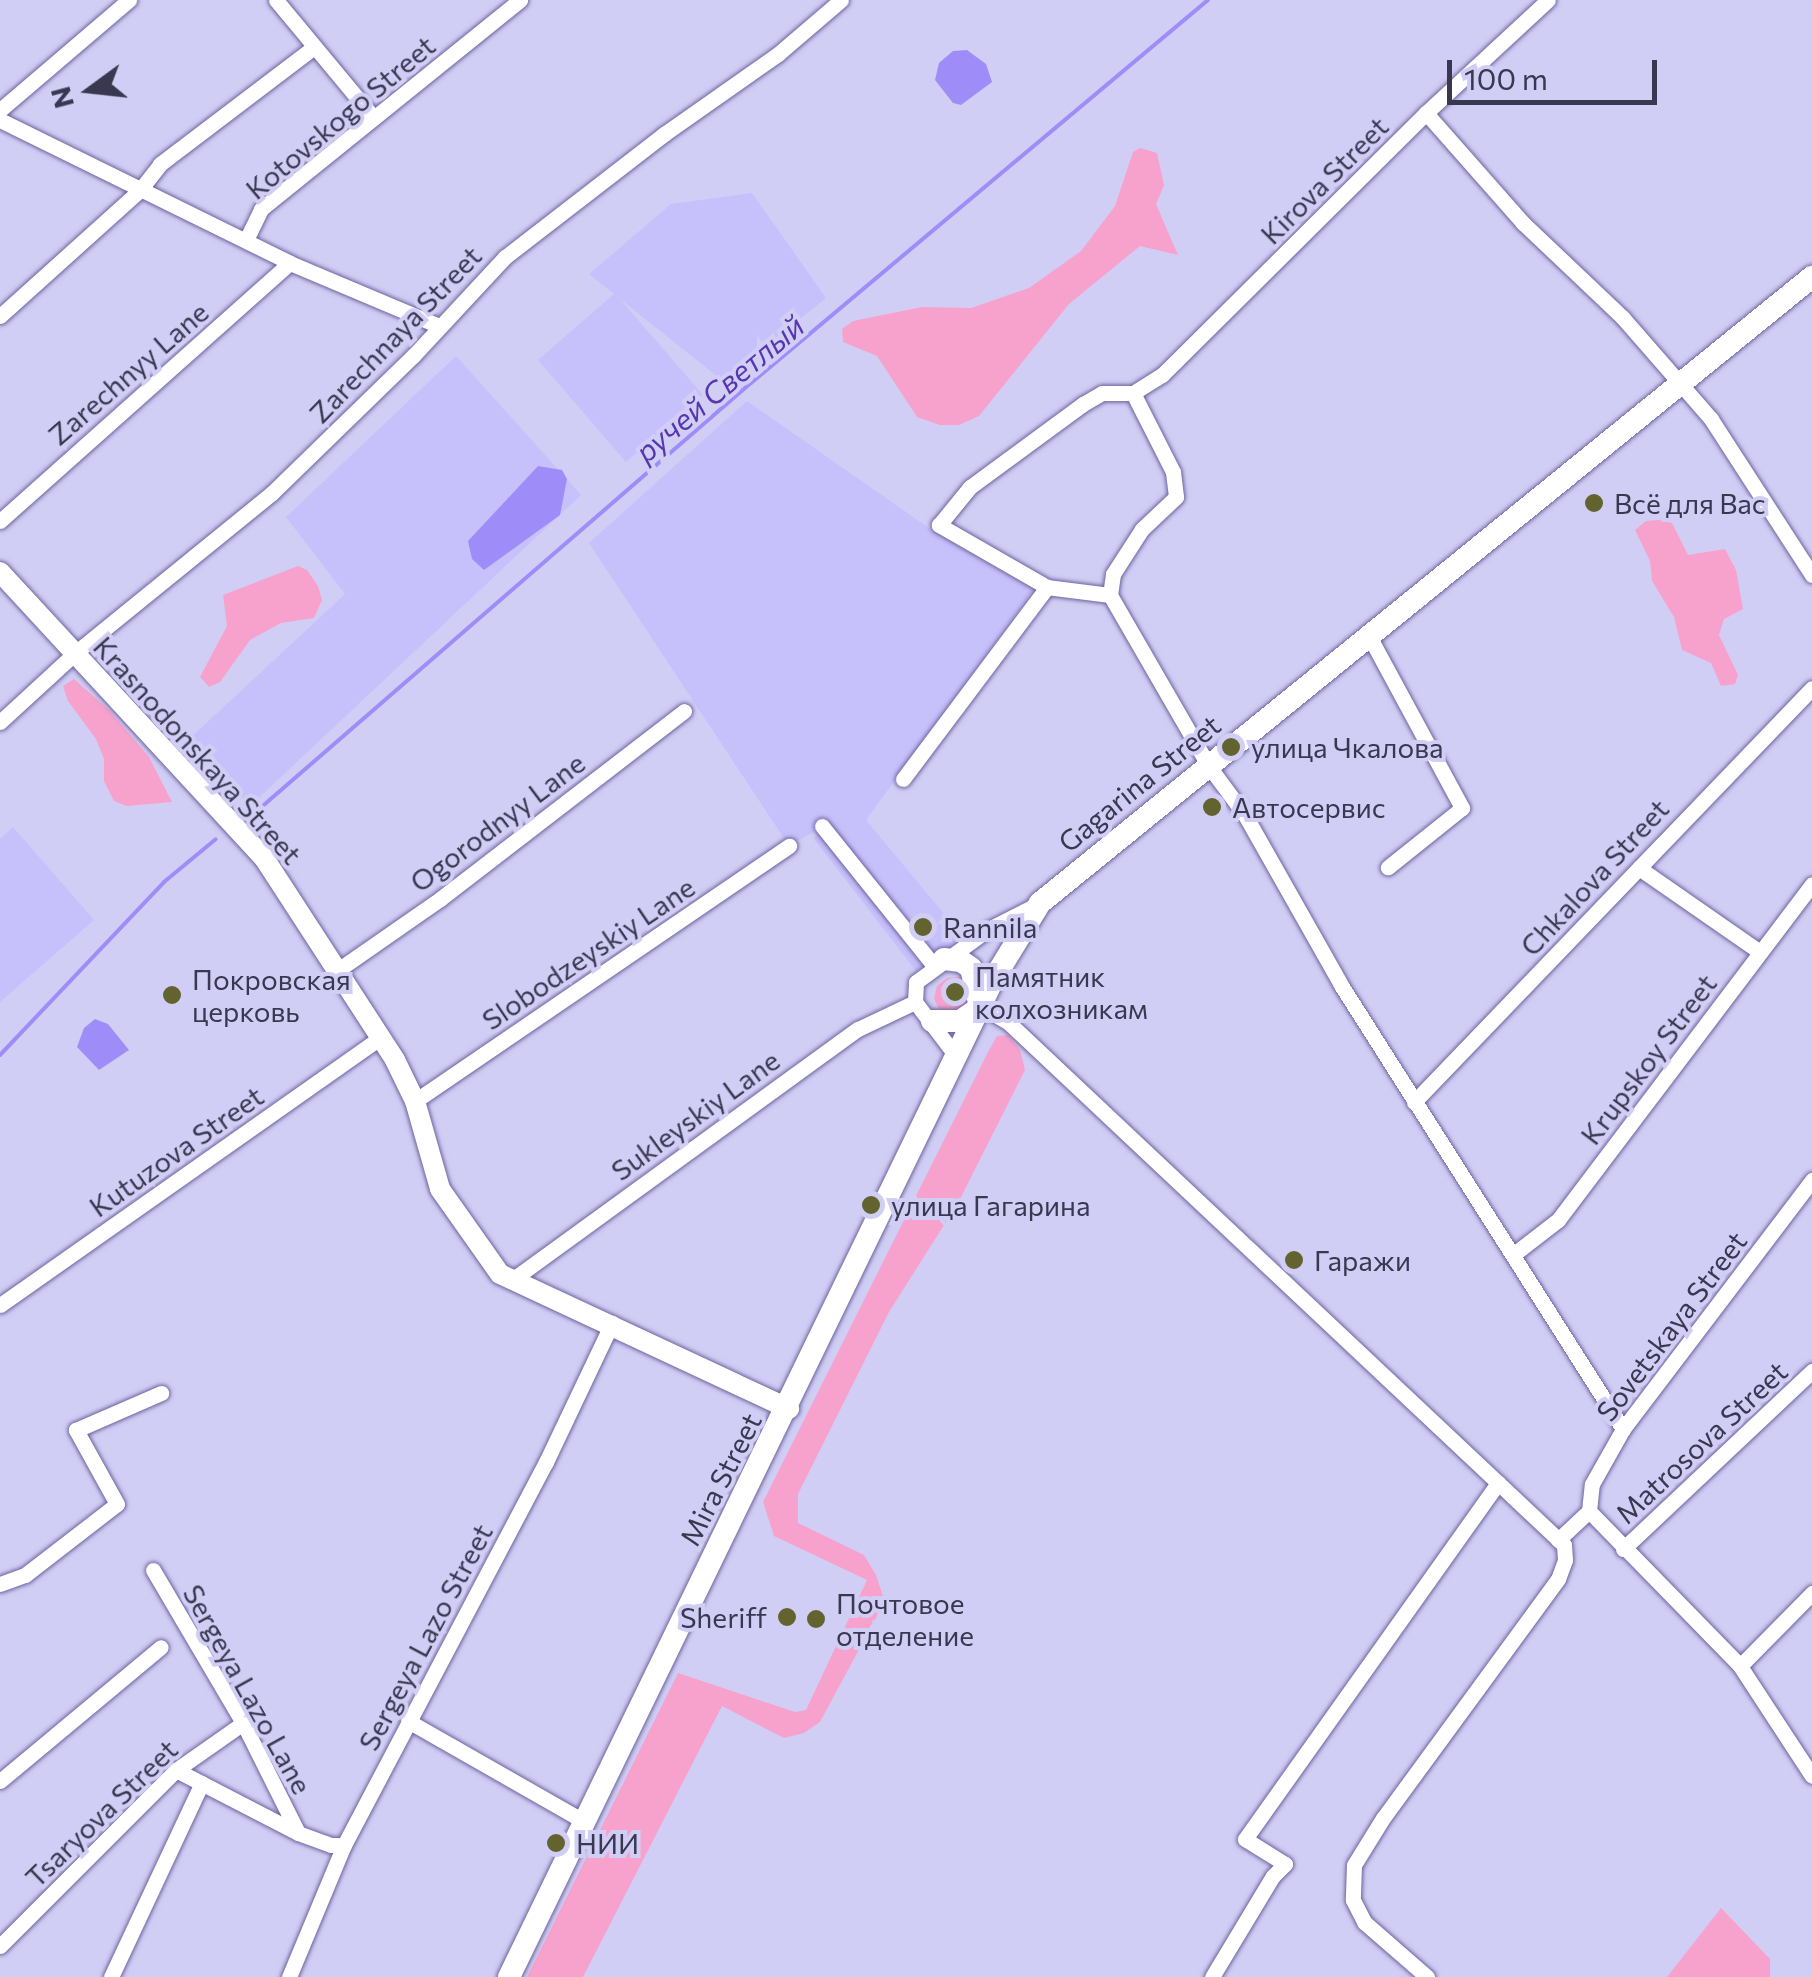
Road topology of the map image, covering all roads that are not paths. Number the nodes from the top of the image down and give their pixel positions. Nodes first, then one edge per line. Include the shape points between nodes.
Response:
1 (130, 0) edge
2 (276, 0) edge
3 (520, 0) edge
4 (841, 0) edge
5 (1548, 0) edge
6 (314, 47) junction
7 (0, 110) edge
8 (1426, 114) junction
9 (372, 118) junction
10 (0, 120) edge
11 (140, 190) junction
12 (262, 209) junction
13 (213, 223) junction
14 (246, 240) junction
15 (290, 264) junction
16 (1812, 276) edge
17 (0, 316) edge
18 (437, 325) junction
19 (1680, 385) junction
20 (1133, 393) junction
21 (0, 521) edge
22 (0, 572) edge
23 (1812, 576) edge
24 (1047, 588) junction
25 (1110, 596) junction
26 (1368, 634) junction
27 (75, 654) junction
28 (1812, 688) edge
29 (684, 710) dead end
30 (0, 722) edge
31 (1208, 764) junction
32 (903, 779) dead end
33 (822, 826) dead end
34 (789, 846) dead end
35 (1388, 867) dead end
36 (1639, 868) junction
37 (1812, 884) edge
38 (1040, 903) junction
39 (1760, 952) junction
40 (939, 963) junction
41 (338, 970) junction
42 (915, 1002) junction
43 (980, 1006) junction
44 (932, 1022) junction
45 (380, 1037) junction
46 (956, 1056) junction
47 (415, 1101) junction
48 (1414, 1102) junction
49 (1812, 1180) edge
50 (1514, 1254) junction
51 (512, 1280) junction
52 (0, 1305) edge
53 (612, 1323) junction
54 (1812, 1372) edge
55 (161, 1393) dead end
56 (788, 1408) junction
57 (1622, 1429) junction
58 (1498, 1483) junction
59 (1589, 1511) junction
60 (1558, 1540) junction
61 (1624, 1549) junction
62 (153, 1570) dead end
63 (0, 1584) edge
64 (1812, 1593) edge
65 (161, 1647) dead end
66 (1740, 1666) junction
67 (408, 1721) junction
68 (243, 1724) junction
69 (176, 1770) junction
70 (1812, 1776) edge
71 (0, 1781) edge
72 (202, 1784) junction
73 (584, 1822) junction
74 (298, 1832) junction
75 (344, 1845) junction
76 (0, 1946) edge
77 (110, 1977) edge
78 (290, 1977) edge
79 (509, 1977) edge
80 (1212, 1977) edge
81 (1427, 1977) edge

1 - 7 street
2 - 6 street
3 - 9 street, Kotovskogo Street
4 - 18 street, Zarechnaya Street via 506,257
5 - 8 street, Kirova Street
6 - 9 street
6 - 11 street via 160,164
8 - 19 street
8 - 20 street, Kirova Street via 1162,375
9 - 12 street, Kotovskogo Street
10 - 11 street
11 - 13 street
11 - 17 street
12 - 13 street via 231,224
12 - 14 street, Kotovskogo Street
13 - 14 street
14 - 15 street
15 - 18 street
15 - 21 street, Zarechnyy Lane
16 - 19 main road, Gagarina Street
18 - 27 street, Zarechnaya Street via 272,493
19 - 23 street via 1710,419
19 - 26 main road, Gagarina Street
20 - 24 street, Kirova Street via 1102,393 1082,404 970,487 939,525
20 - 25 street via 1173,472 1176,496 1142,529 1113,574
22 - 27 street, Krasnodonskaya Street
24 - 25 street
24 - 32 street
25 - 31 street
26 - 31 main road, Gagarina Street
26 - 35 street via 1462,808
27 - 30 street, Zarechnaya Street
27 - 41 street, Krasnodonskaya Street via 264,858
28 - 36 street, Chkalova Street
29 - 41 street, Ogorodnyy Lane
31 - 38 main road, Gagarina Street
31 - 48 street
33 - 40 street
34 - 47 street, Slobodzeyskiy Lane
36 - 39 street
36 - 48 street, Chkalova Street
37 - 39 street, Krupskoy Street
38 - 40 street
38 - 43 main road, Gagarina Street
39 - 50 street, Krupskoy Street via 1558,1220
40 - 42 street via 916,982
40 - 43 main road via 971,968
41 - 45 street, Krasnodonskaya Street
42 - 44 street
42 - 51 street, Sukleyskiy Lane via 858,1028
43 - 44 main road via 960,1021
43 - 46 main road, Mira Street
43 - 58 street via 1009,1023
44 - 46 street
45 - 47 street, Krasnodonskaya Street
45 - 52 street, Kutuzova Street
46 - 56 main road, Mira Street
47 - 51 street, Krasnodonskaya Street via 440,1189 490,1263
48 - 50 street
49 - 57 street, Sovetskaya Street
50 - 57 street
51 - 53 street, Krasnodonskaya Street
53 - 56 street, Krasnodonskaya Street
53 - 67 street, Sergeya Lazo Street
54 - 61 street, Matrosova Street
55 - 63 street via 76,1430 117,1504 24,1575
56 - 73 main road, Mira Street
57 - 59 street, Sovetskaya Street via 1592,1484
58 - 60 street
58 - 80 street via 1245,1838 1285,1864
59 - 60 street
59 - 61 street
60 - 81 street via 1565,1553 1558,1579 1354,1865 1353,1900 1364,1922
61 - 66 street
62 - 68 street, Sergeya Lazo Lane
64 - 66 street
65 - 71 street
66 - 70 street
67 - 73 street
67 - 75 street, Sergeya Lazo Street
68 - 69 street, Tsaryova Street
68 - 74 street, Sergeya Lazo Lane
69 - 72 street
69 - 76 street, Tsaryova Street
72 - 74 street
72 - 77 street
73 - 79 main road, Mira Street
74 - 75 street
75 - 78 street, Sergeya Lazo Street

